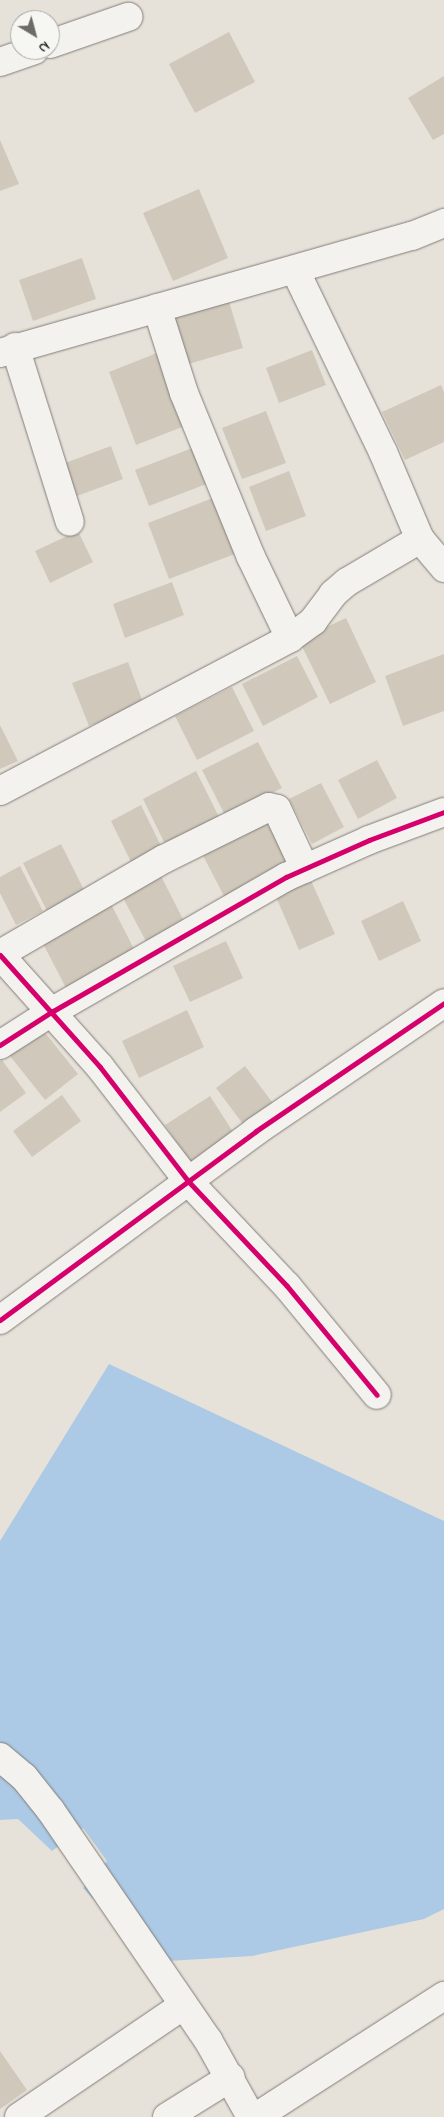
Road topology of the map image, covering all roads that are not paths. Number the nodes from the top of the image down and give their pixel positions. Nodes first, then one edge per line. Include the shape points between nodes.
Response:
1 (128, 16) dead end
2 (60, 40) edge
3 (444, 223) edge
4 (295, 270) junction
5 (157, 308) junction
6 (8, 350) edge
7 (70, 522) dead end
8 (420, 539) junction
9 (444, 567) edge
10 (290, 638) junction
11 (0, 791) edge
12 (444, 812) edge
13 (305, 869) junction
14 (0, 954) edge
15 (444, 1003) edge
16 (53, 1011) junction
17 (0, 1045) edge
18 (188, 1181) junction
19 (0, 1320) edge
20 (378, 1395) dead end
21 (0, 1757) edge
22 (444, 1996) edge
23 (184, 2005) junction
24 (231, 2077) junction
25 (170, 2116) edge
26 (19, 2117) edge
27 (251, 2117) edge
28 (256, 2117) edge

1 - 2 street
3 - 4 street via 412,236
4 - 5 street
4 - 8 street via 383,452
5 - 6 street
5 - 10 street via 192,411 251,557
6 - 7 street
8 - 9 street
8 - 10 street via 347,582 333,594 313,622
10 - 11 street
12 - 13 street via 369,840
13 - 14 street via 277,809 268,807 164,859
13 - 16 street via 261,890
14 - 16 street
15 - 18 street
16 - 17 street
16 - 18 street
18 - 19 street
18 - 20 street via 287,1286
21 - 23 street via 24,1777 51,1810
22 - 28 street
23 - 24 street
23 - 26 street
24 - 25 street
24 - 27 street

